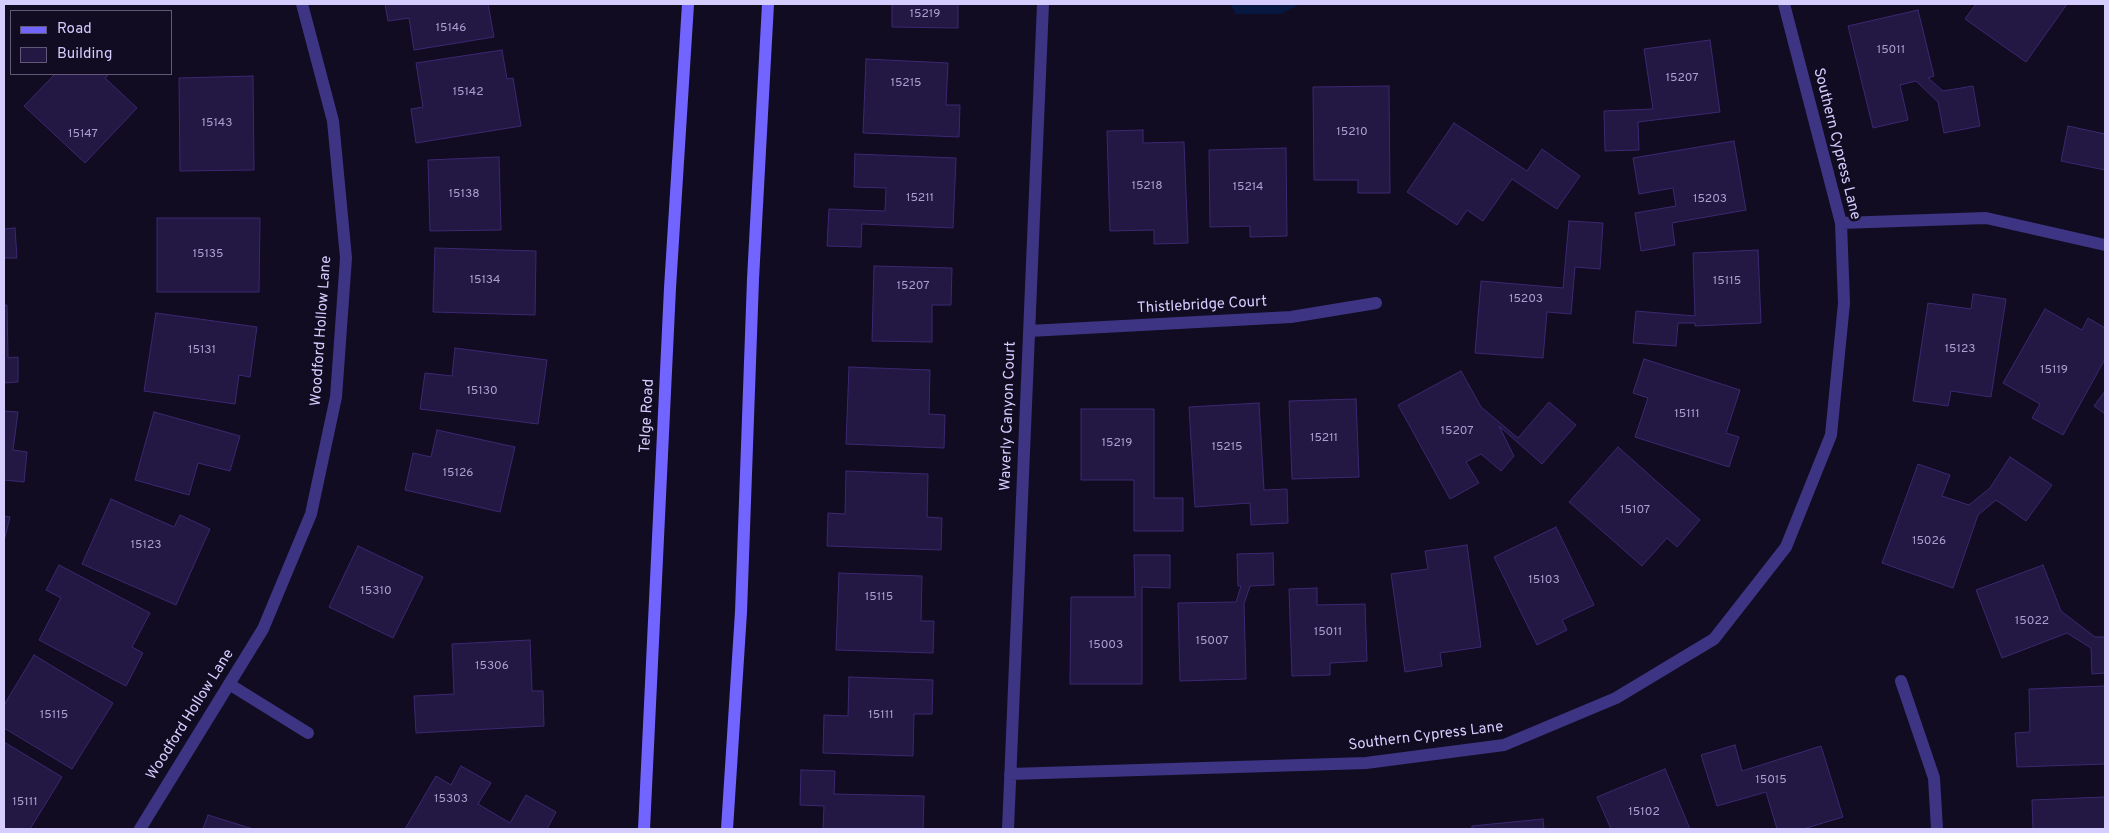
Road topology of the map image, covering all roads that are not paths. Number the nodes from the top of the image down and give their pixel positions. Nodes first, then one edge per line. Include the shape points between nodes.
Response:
1 (302, 4) edge
2 (688, 4) edge
3 (768, 4) edge
4 (1043, 4) edge
5 (1784, 4) edge
6 (1841, 223) junction
7 (2105, 245) edge
8 (1376, 302) dead end
9 (1029, 331) junction
10 (1901, 681) dead end
11 (229, 684) junction
12 (308, 733) dead end
13 (1010, 774) junction
14 (140, 829) edge
15 (644, 829) edge
16 (727, 829) edge
17 (1008, 829) edge
18 (1937, 829) edge

1 - 11 street, Woodford Hollow Lane via 333,121 346,258 336,397 311,514 263,629
2 - 15 main road, Telge Road via 670,288
3 - 16 main road via 753,280 741,612
4 - 9 street, Waverly Canyon Court
5 - 6 street, Southern Cypress Lane
6 - 7 street via 1986,218
6 - 13 street, Southern Cypress Lane via 1844,302 1832,435 1786,547 1714,639 1616,698 1504,745 1366,763
8 - 9 street, Thistlebridge Court via 1291,318
9 - 13 street, Waverly Canyon Court
10 - 18 street via 1934,778
11 - 12 street
11 - 14 street, Woodford Hollow Lane
13 - 17 street, Waverly Canyon Court

